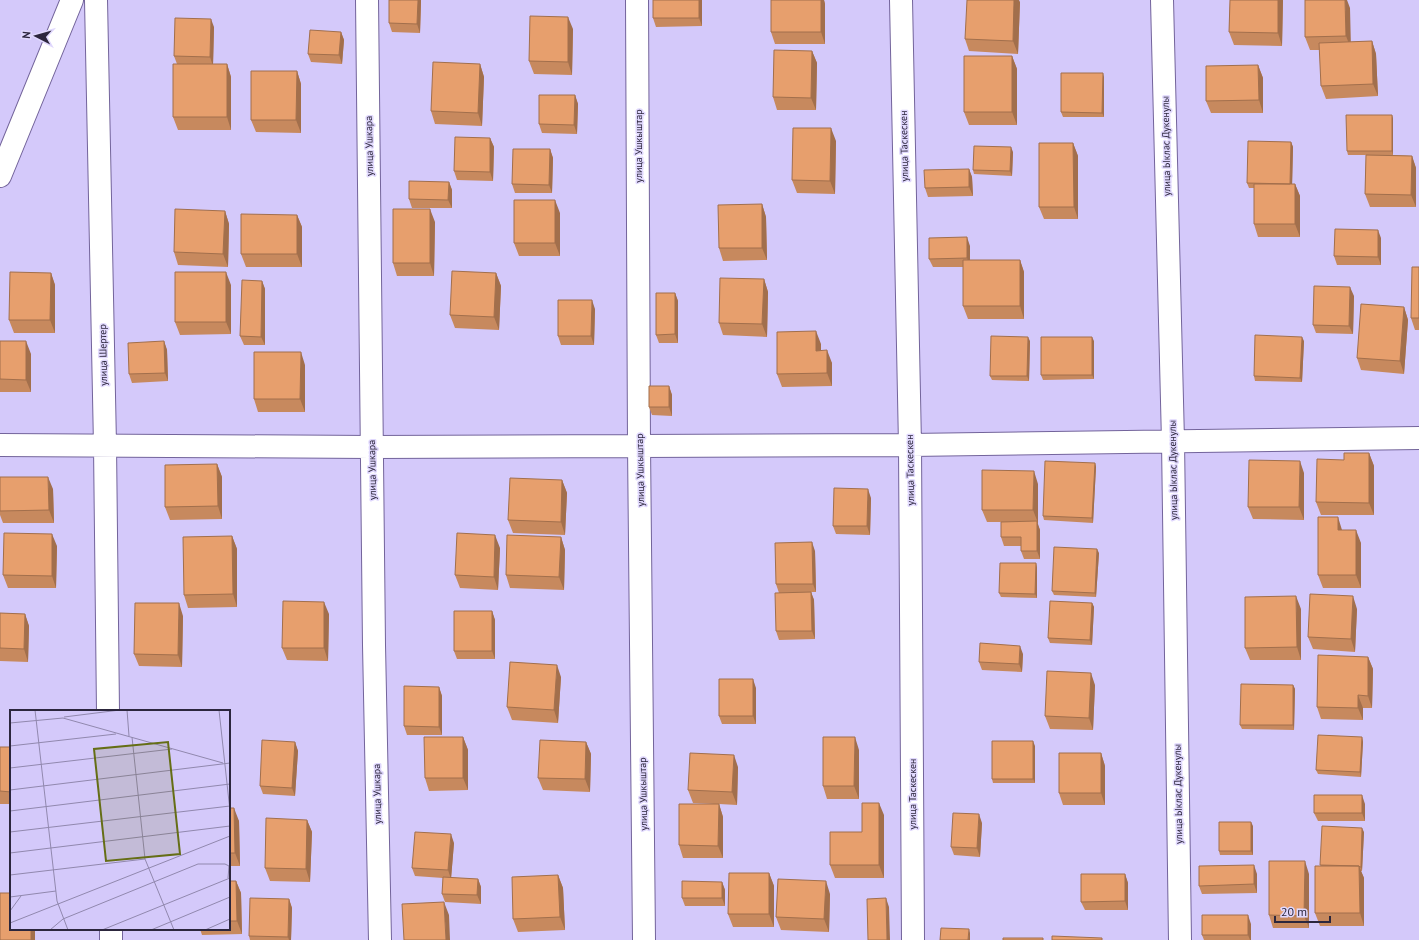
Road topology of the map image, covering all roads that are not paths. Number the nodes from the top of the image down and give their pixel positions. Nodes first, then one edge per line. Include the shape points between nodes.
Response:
1 (72, 0) edge
2 (96, 0) edge
3 (367, 0) edge
4 (637, 0) edge
5 (901, 0) edge
6 (1162, 0) edge
7 (0, 176) edge
8 (1419, 438) edge
9 (1173, 441) junction
10 (0, 445) edge
11 (639, 445) junction
12 (910, 445) junction
13 (105, 446) junction
14 (372, 447) junction
15 (108, 710) edge
16 (380, 940) edge
17 (644, 940) edge
18 (913, 940) edge
19 (1180, 940) edge

1 - 7 street
2 - 13 street, улица Шертер
3 - 14 street, улица Ушкара
4 - 11 street, улица Ушкыштар
5 - 12 street, улица Таскескен
6 - 9 street, улица Ыклас Дукенулы
8 - 9 street
9 - 12 street
9 - 19 street, улица Ыклас Дукенулы
10 - 13 street
11 - 12 street
11 - 14 street
11 - 17 street, улица Ушкыштар
12 - 18 street, улица Таскескен
13 - 14 street
13 - 15 street, улица Шертер
14 - 16 street, улица Ушкара

